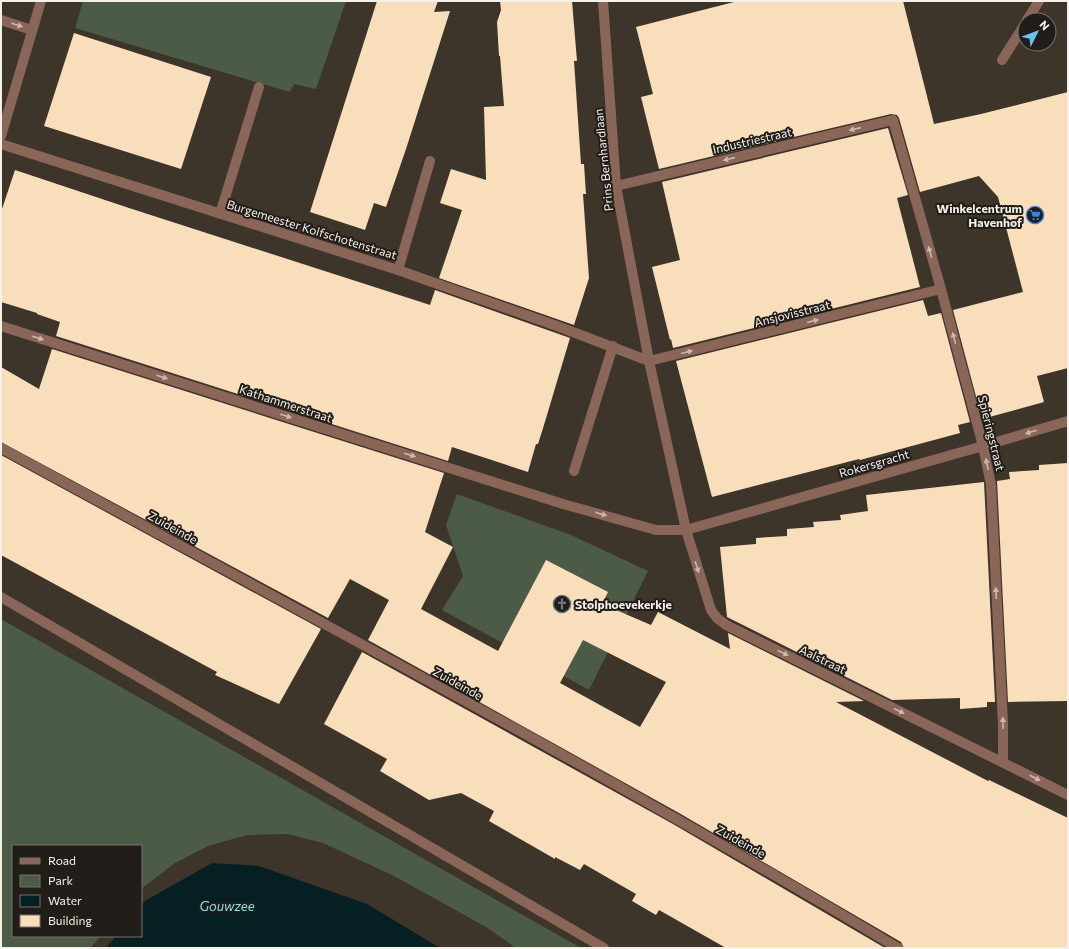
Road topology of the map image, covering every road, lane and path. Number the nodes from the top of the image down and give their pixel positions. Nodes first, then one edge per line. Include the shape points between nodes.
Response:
1 (41, 1) edge
2 (603, 1) edge
3 (1039, 1) edge
4 (1032, 12) edge
5 (1, 20) edge
6 (32, 30) junction
7 (1017, 37) edge
8 (1002, 60) dead end
9 (259, 87) dead end
10 (893, 120) joint
11 (1, 136) edge
12 (1, 144) edge
13 (430, 161) dead end
14 (616, 186) junction
15 (220, 214) junction
16 (398, 270) junction
17 (941, 289) junction
18 (1, 326) edge
19 (612, 346) junction
20 (649, 361) junction
21 (1068, 421) edge
22 (983, 446) junction
23 (1, 448) edge
24 (574, 471) dead end
25 (686, 530) junction
26 (1, 597) edge
27 (1003, 762) junction
28 (1068, 794) edge
29 (604, 948) edge
30 (898, 948) edge

1 - 6 street
2 - 14 street, Prins Bernhardlaan
3 - 4 street
5 -> 6 street
6 - 11 street
7 - 8 street
9 - 15 street
10 -> 14 street, Industriestraat
17 -> 10 street, Spieringstraat
12 - 15 street, Burgemeester Kolfschotenstraat
13 - 16 street
14 - 20 street, Prins Bernhardlaan
15 - 16 street, Burgemeester Kolfschotenstraat
16 - 19 street, Burgemeester Kolfschotenstraat
20 -> 17 street, Ansjovisstraat
22 -> 17 street, Spieringstraat
18 -> 25 street, Kathammerstraat via 563,504 656,530
19 - 20 street, Burgemeester Kolfschotenstraat
19 - 24 street
20 - 25 street, Prins Bernhardlaan
21 -> 22 street, Rokersgracht
22 - 25 street, Rokersgracht
27 -> 22 street, Spieringstraat via 991,485
23 - 30 street, Zuideinde via 517,730 806,893
25 -> 27 street, Aalstraat via 711,610 726,625
26 - 29 street
27 -> 28 street, Aalstraat

